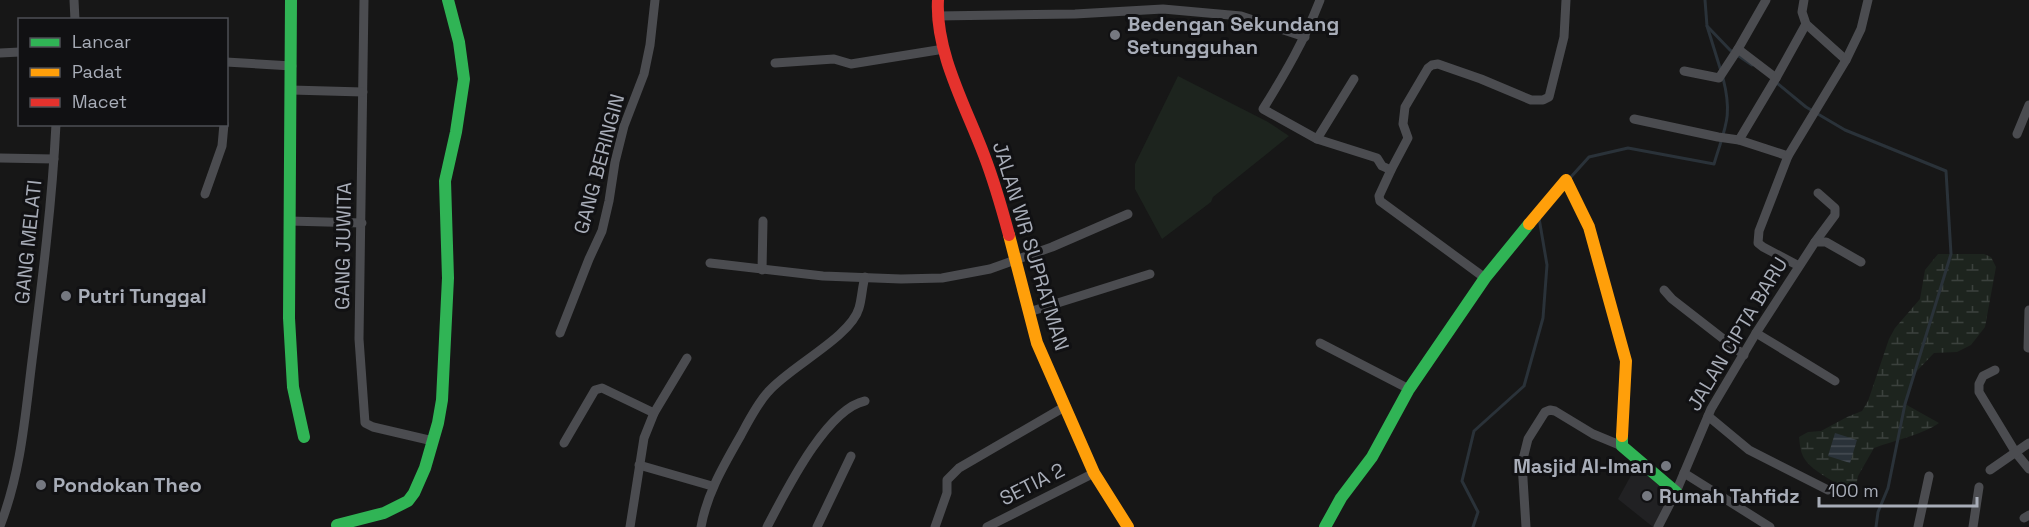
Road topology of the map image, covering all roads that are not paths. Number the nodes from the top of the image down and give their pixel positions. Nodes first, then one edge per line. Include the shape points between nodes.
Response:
1 (74, 0) edge
2 (291, 0) edge
3 (364, 0) edge
4 (448, 0) edge
5 (655, 0) edge
6 (938, 0) edge
7 (1168, 0) edge
8 (1320, 0) edge
9 (1566, 0) edge
10 (1766, 0) edge
11 (1804, 0) edge
12 (1868, 0) edge
13 (1170, 11) junction
14 (937, 16) junction
15 (75, 18) edge
16 (1806, 24) junction
17 (1305, 37) junction
18 (944, 49) junction
19 (18, 52) edge
20 (1736, 52) junction
21 (0, 53) edge
22 (1846, 60) junction
23 (228, 62) edge
24 (775, 63) dead end
25 (292, 66) junction
26 (1684, 71) dead end
27 (1354, 79) dead end
28 (1774, 82) junction
29 (291, 90) junction
30 (363, 92) junction
31 (2029, 105) edge
32 (1634, 119) dead end
33 (56, 126) edge
34 (224, 126) edge
35 (2017, 134) dead end
36 (1317, 138) junction
37 (1735, 139) junction
38 (1788, 156) junction
39 (0, 158) edge
40 (54, 159) junction
41 (1391, 170) junction
42 (1818, 193) dead end
43 (205, 194) dead end
44 (1128, 214) dead end
45 (289, 221) junction
46 (763, 221) dead end
47 (362, 223) junction
48 (1815, 242) junction
49 (1013, 259) junction
50 (1861, 262) dead end
51 (710, 263) dead end
52 (1799, 266) junction
53 (762, 270) junction
54 (1150, 274) dead end
55 (865, 277) junction
56 (1485, 278) junction
57 (1664, 290) dead end
58 (2029, 310) edge
59 (1029, 312) junction
60 (560, 333) dead end
61 (1756, 333) junction
62 (1320, 343) dead end
63 (2028, 348) edge
64 (1744, 355) junction
65 (687, 358) dead end
66 (1995, 370) dead end
67 (1835, 381) dead end
68 (1409, 389) junction
69 (865, 401) dead end
70 (1066, 406) junction
71 (654, 413) junction
72 (1708, 416) junction
73 (304, 437) dead end
74 (433, 441) junction
75 (564, 443) dead end
76 (2029, 444) edge
77 (1622, 446) junction
78 (2016, 453) junction
79 (851, 456) dead end
80 (639, 465) junction
81 (2029, 469) edge
82 (1990, 470) dead end
83 (1094, 473) junction
84 (1684, 474) junction
85 (1929, 476) dead end
86 (712, 486) junction
87 (1979, 487) dead end
88 (1828, 490) dead end
89 (1676, 492) junction
90 (2, 513) edge
91 (337, 525) dead end
92 (0, 526) edge
93 (630, 527) edge
94 (701, 527) edge
95 (767, 527) edge
96 (818, 527) edge
97 (935, 527) edge
98 (987, 527) edge
99 (1128, 527) edge
100 (1325, 527) edge
101 (1526, 527) edge
102 (1658, 527) edge
103 (1770, 527) edge
104 (1918, 527) edge
105 (1973, 527) edge

1 - 15 street
2 - 25 main road
3 - 30 street, GANG JUWITA
4 - 74 main road via 464,79 445,180 448,278 442,400
5 - 60 street, GANG BERINGIN via 644,74 624,126 602,231
6 - 14 main road, JALAN WR SUPRATMAN
7 - 13 street
8 - 17 street
9 - 41 street via 1564,37 1549,97 1531,100 1481,79 1432,65 1406,107 1403,124 1408,138
10 - 20 street
11 - 16 street
12 - 22 street via 1861,29
13 - 14 street
13 - 17 street via 1241,16
14 - 18 main road, JALAN WR SUPRATMAN
16 - 22 street
16 - 28 street
17 - 36 street via 1263,109
18 - 24 street via 850,64 834,59
18 - 49 main road, JALAN WR SUPRATMAN via 984,155
19 - 21 street
20 - 26 street via 1722,74
20 - 28 street
22 - 38 street
23 - 25 street
25 - 29 main road
27 - 36 street
28 - 37 street
29 - 30 street
29 - 45 main road
30 - 47 street, GANG JUWITA
31 - 35 street
32 - 37 street
33 - 40 street, GANG MELATI
34 - 43 street via 222,146
36 - 41 street via 1377,158
37 - 38 street
38 - 52 street via 1758,243
39 - 40 street
40 - 90 street, GANG MELATI via 22,446 15,482
41 - 56 street via 1380,201
42 - 48 street, JALAN CIPTA BARU via 1835,208 1835,215
44 - 49 street via 1052,247
45 - 47 street
45 - 73 main road via 293,387
46 - 53 street
47 - 74 street, GANG JUWITA via 359,339 365,423
48 - 50 street via 1826,242
48 - 52 street, JALAN CIPTA BARU
49 - 55 street via 990,269 942,278
49 - 59 main road, JALAN WR SUPRATMAN
51 - 53 street
52 - 61 street, JALAN CIPTA BARU
53 - 55 street
54 - 59 street
55 - 86 street via 853,320 768,392
56 - 68 main road
56 - 77 main road via 1568,182 1589,227 1626,361
57 - 64 street
58 - 63 street
59 - 70 main road, JALAN WR SUPRATMAN via 1037,343
61 - 64 street, JALAN CIPTA BARU
61 - 67 street
62 - 68 street
64 - 72 street, JALAN CIPTA BARU
65 - 71 street
66 - 78 street via 1983,376 1979,392
68 - 100 main road via 1372,457
69 - 95 street via 831,423 801,463
70 - 83 main road, JALAN WR SUPRATMAN
70 - 97 street via 959,468 947,480 948,493
71 - 75 street via 598,388
71 - 80 street
72 - 84 street, JALAN CIPTA BARU
72 - 88 street via 1749,450
74 - 91 main road via 423,475 408,500 388,511
76 - 78 street
77 - 89 main road
77 - 101 street via 1555,411 1545,412 1524,452
78 - 81 street
78 - 82 street
79 - 96 street
80 - 86 street
80 - 93 street
83 - 98 street, SETIA 2
83 - 99 main road, JALAN WR SUPRATMAN
84 - 89 street, JALAN CIPTA BARU
84 - 103 street
85 - 104 street
86 - 94 street
87 - 105 street
89 - 102 street, JALAN CIPTA BARU
90 - 92 street, GANG MELATI

